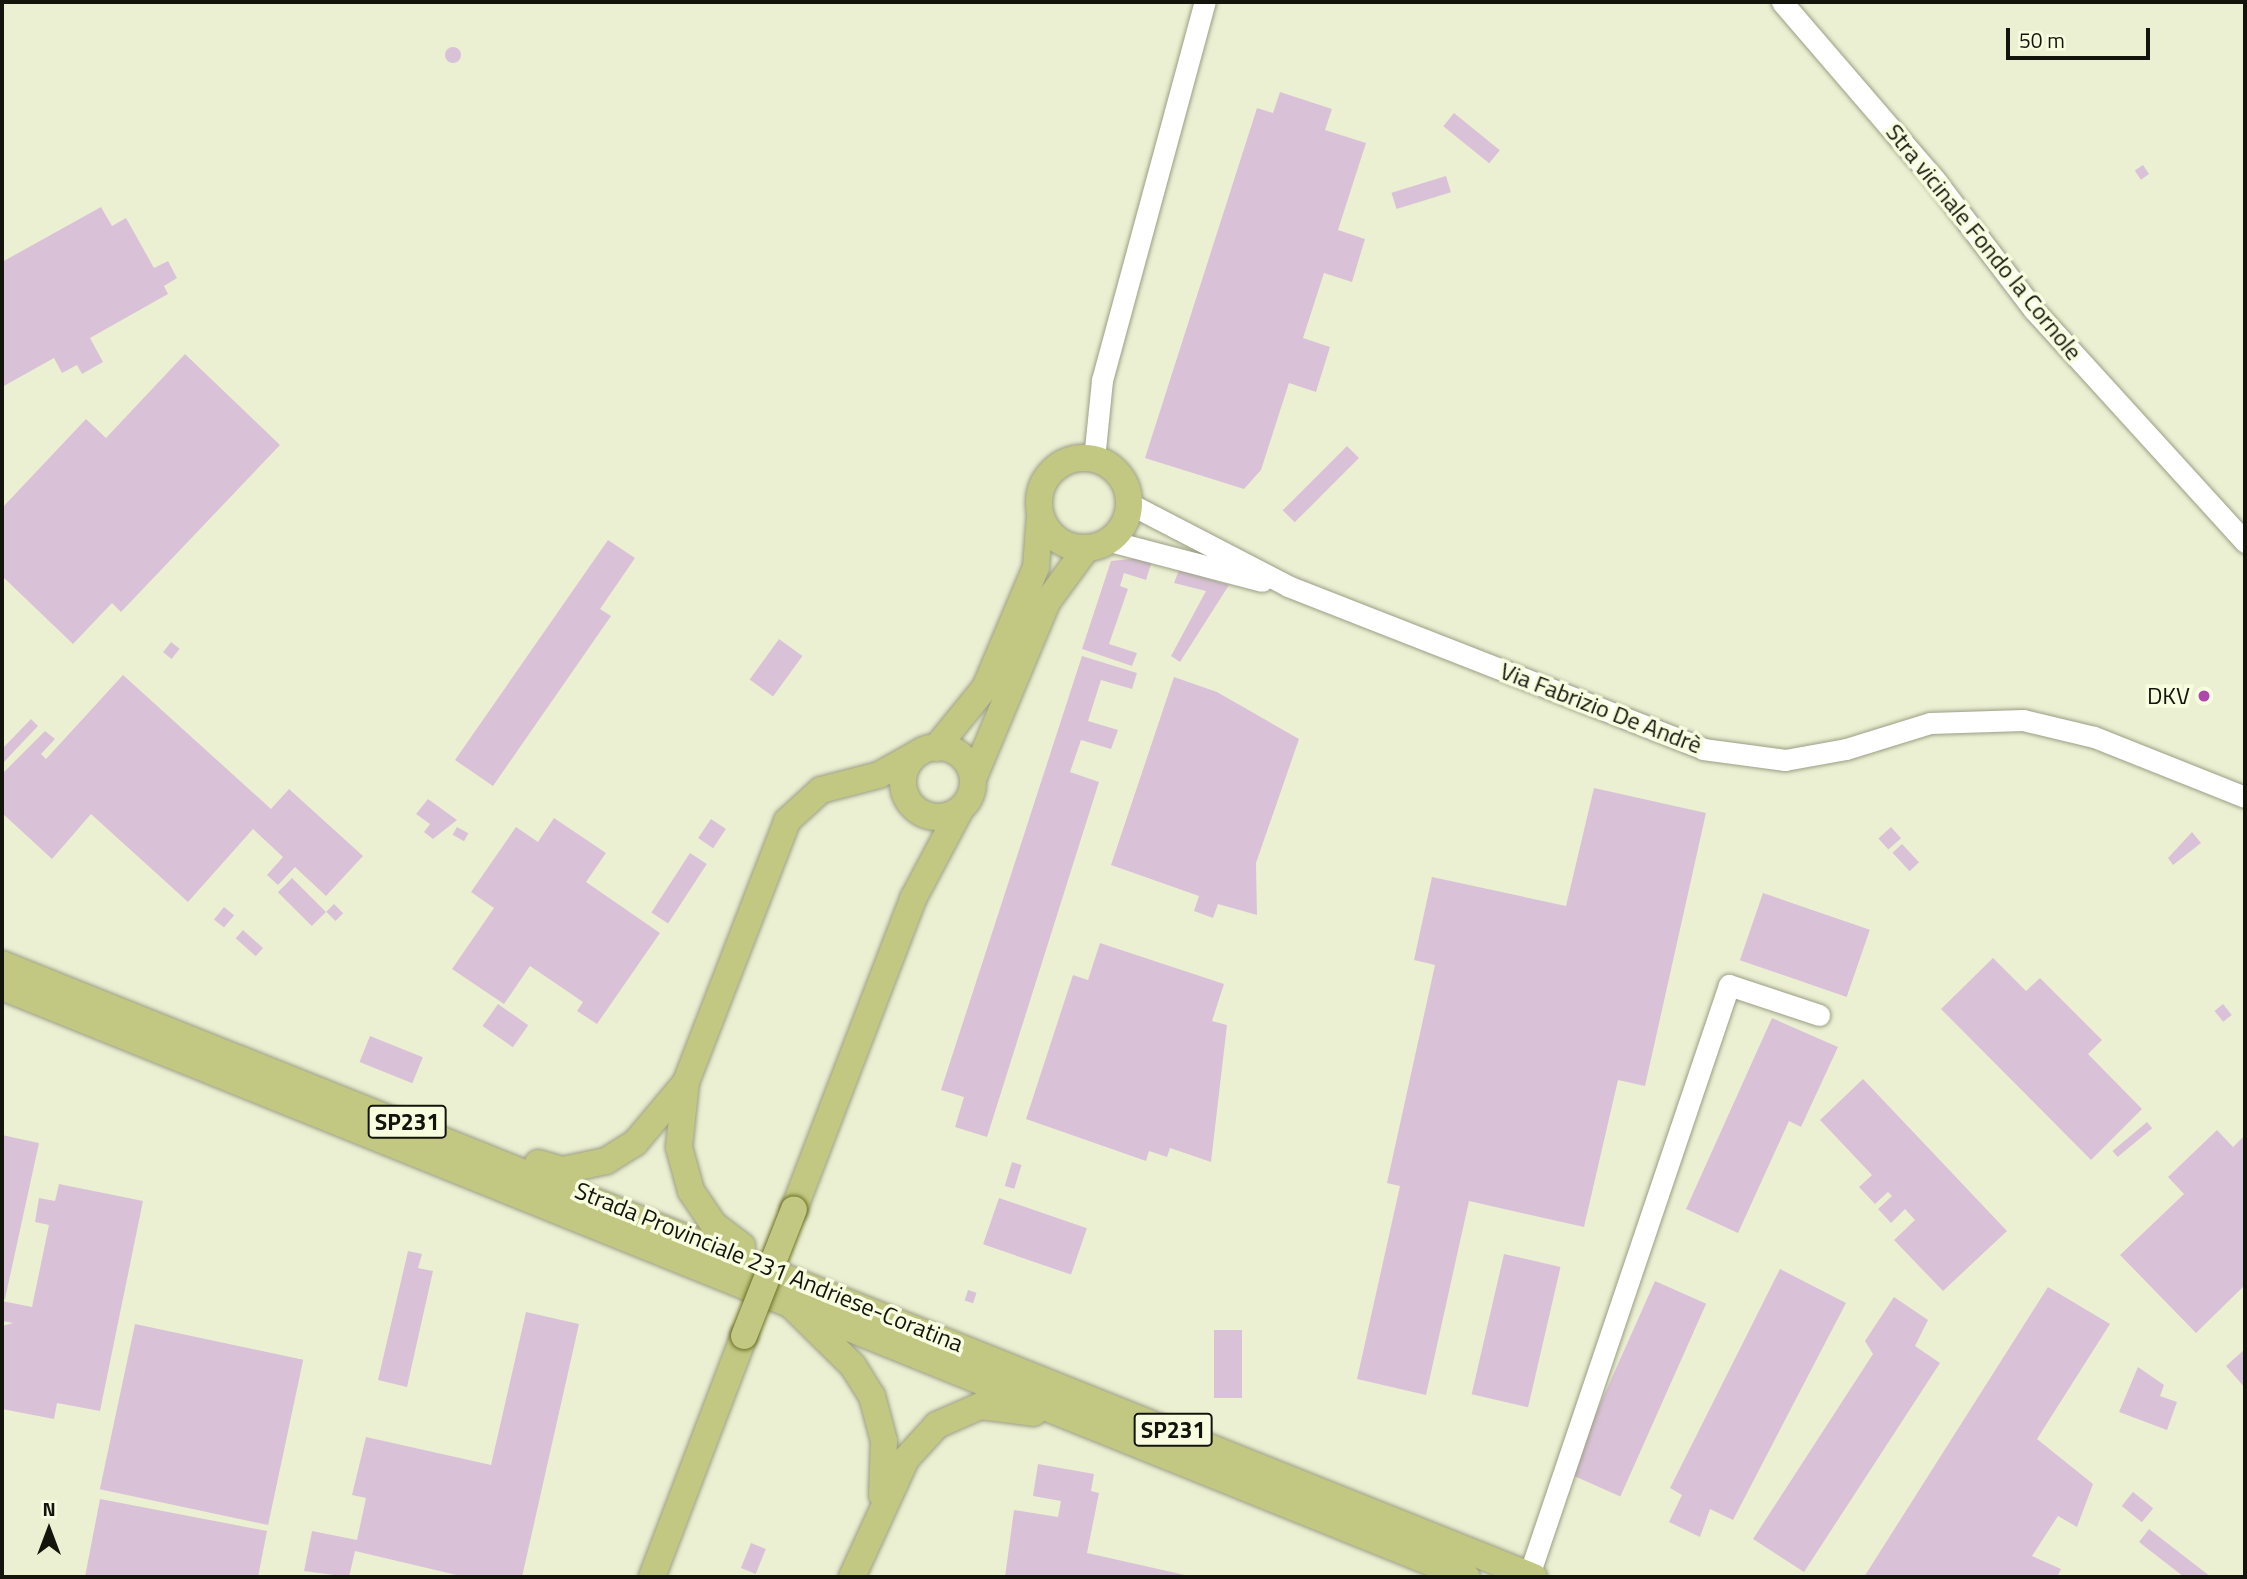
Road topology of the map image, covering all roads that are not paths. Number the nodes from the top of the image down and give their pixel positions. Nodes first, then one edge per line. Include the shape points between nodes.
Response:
1 (1205, 2) edge
2 (1782, 2) edge
3 (1094, 459) junction
4 (1130, 504) junction
5 (1040, 515) junction
6 (2245, 542) edge
7 (1098, 545) junction
8 (1288, 586) junction
9 (929, 749) junction
10 (972, 779) junction
11 (842, 786) junction
12 (2245, 797) edge
13 (917, 808) junction
14 (960, 810) junction
15 (914, 897) junction
16 (2, 964) edge
17 (2, 987) edge
18 (1819, 1015) dead end
19 (686, 1082) junction
20 (484, 1153) junction
21 (811, 1284) junction
22 (784, 1298) junction
23 (1122, 1436) junction
24 (882, 1504) junction
25 (663, 1550) junction
26 (1532, 1576) edge
27 (653, 1577) edge
28 (662, 1577) edge
29 (852, 1577) edge
30 (1467, 1577) edge

1 - 3 street via 1102,380
2 - 6 street, Stra vicinale Fondo la Cornole via 1900,138 2034,310
3 - 4 main road via 1120,475
3 - 5 main road via 1078,458 1051,472 1042,485
4 - 7 main road
4 - 8 street
5 - 7 main road via 1057,540
5 - 9 main road via 1036,567 990,676
7 - 8 street
7 - 10 main road via 1047,602
8 - 12 street, Via Fabrizio De Andrè via 1703,749 1785,760 1846,749 1930,723 2023,720 2094,737
9 - 10 main road via 961,757
9 - 11 main road via 879,775
9 - 13 main road via 906,768
10 - 14 main road
11 - 13 main road
11 - 19 main road via 804,801 787,821
13 - 14 main road
13 - 15 main road
14 - 15 main road
15 - 25 main road, bridge
16 - 20 main road, Strada Provinciale 231 Andriese-Coratina / SP231
17 - 22 main road, Strada Provinciale 231 Andriese-Coratina / SP231
18 - 26 street via 1728,985
19 - 20 main road via 635,1143 606,1161 563,1170
19 - 21 main road via 678,1147 691,1191 714,1225 737,1243
20 - 21 main road, Strada Provinciale 231 Andriese-Coratina / SP231
21 - 26 main road, Strada Provinciale 231 Andriese-Coratina / SP231
22 - 23 main road, Strada Provinciale 231 Andriese-Coratina / SP231
22 - 24 main road via 853,1366 872,1396 884,1441
23 - 24 main road via 1012,1408 970,1407 937,1425 906,1459
23 - 30 main road, Strada Provinciale 231 Andriese-Coratina / SP231
24 - 29 main road
25 - 27 main road
25 - 28 main road

